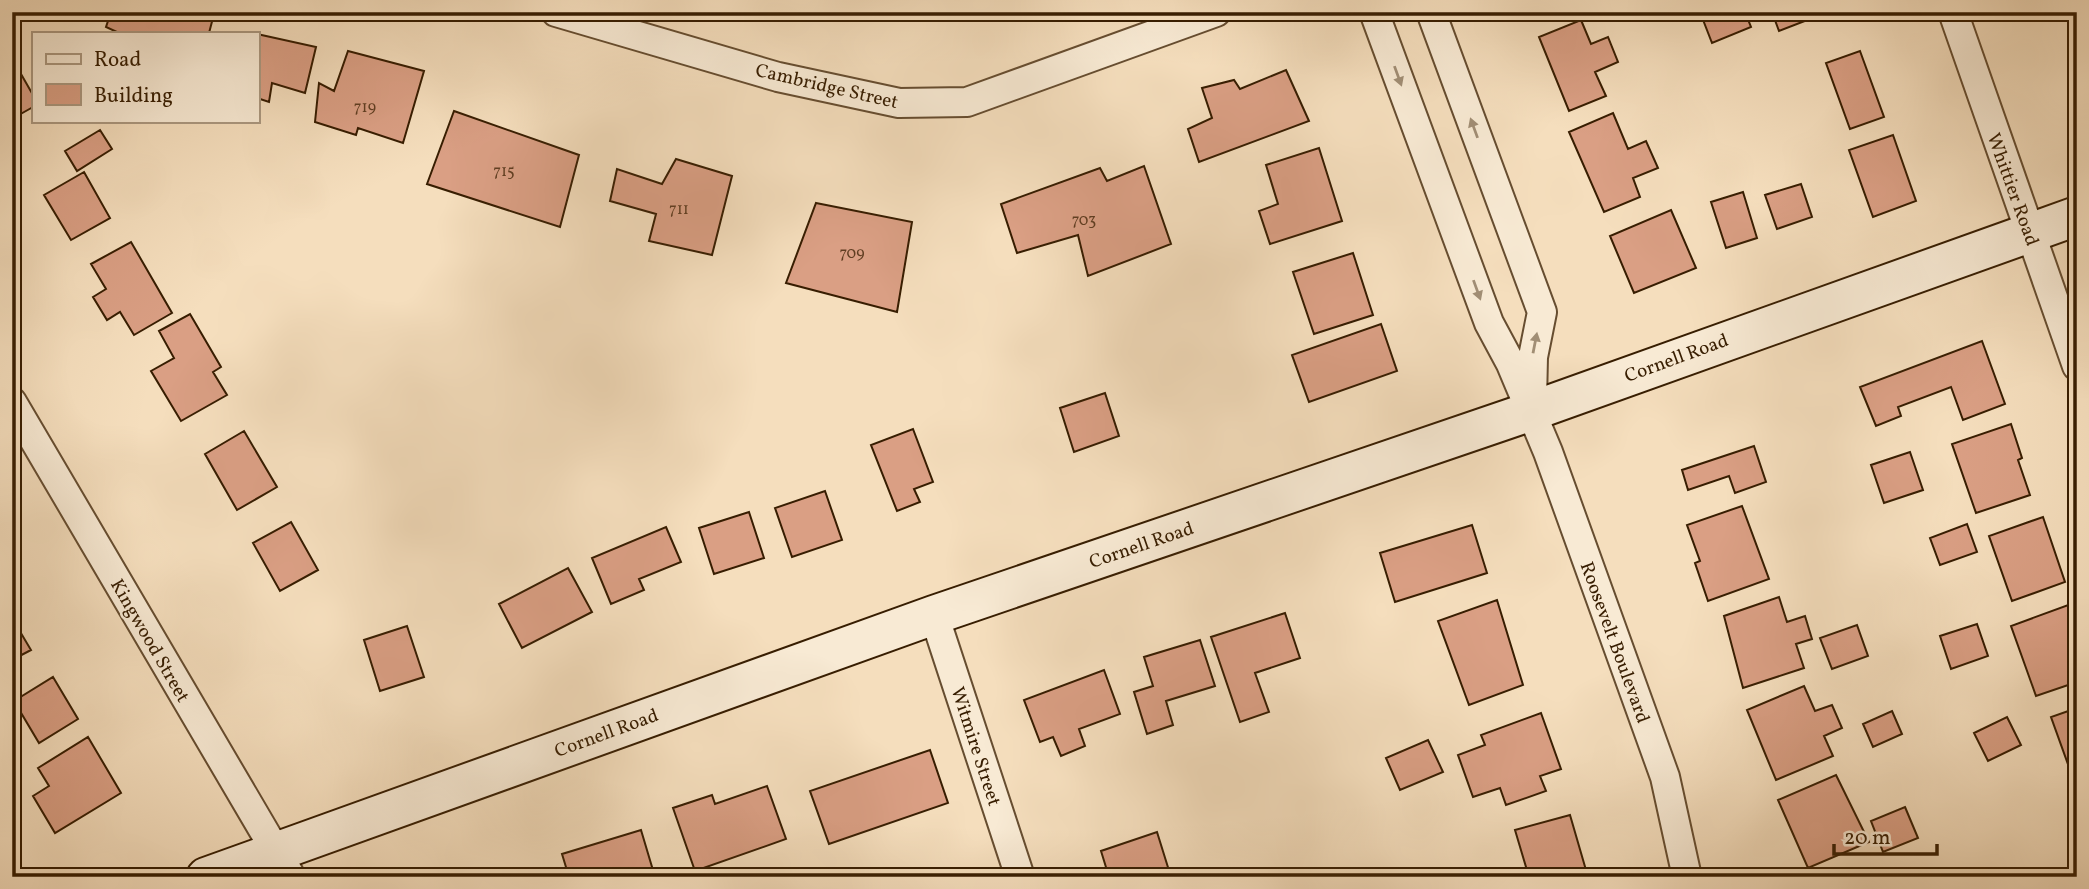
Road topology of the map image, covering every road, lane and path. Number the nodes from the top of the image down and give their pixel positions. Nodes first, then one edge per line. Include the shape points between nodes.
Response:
1 (556, 12) edge
2 (1216, 12) edge
3 (1374, 12) edge
4 (1431, 12) edge
5 (1953, 12) edge
6 (2077, 216) edge
7 (2030, 232) junction
8 (2077, 366) edge
9 (12, 402) edge
10 (1532, 411) junction
11 (934, 615) junction
12 (283, 864) edge
13 (206, 877) edge
14 (1020, 877) edge
15 (1687, 877) edge

1 - 2 street, Cambridge Street via 778,77 899,103 967,102
3 -> 10 street, Roosevelt Boulevard via 1489,323
10 -> 4 street, Roosevelt Boulevard via 1533,356 1542,312
5 - 7 street, Whittier Road
6 - 7 street, Cornell Road
7 - 8 street, Whittier Road
7 - 10 street, Cornell Road
9 - 12 street, Kingwood Street
10 - 11 street, Cornell Road
10 - 15 street, Roosevelt Boulevard via 1665,777
11 - 12 street, Cornell Road
11 - 14 street, Witmire Street
12 - 13 street, Cornell Road

